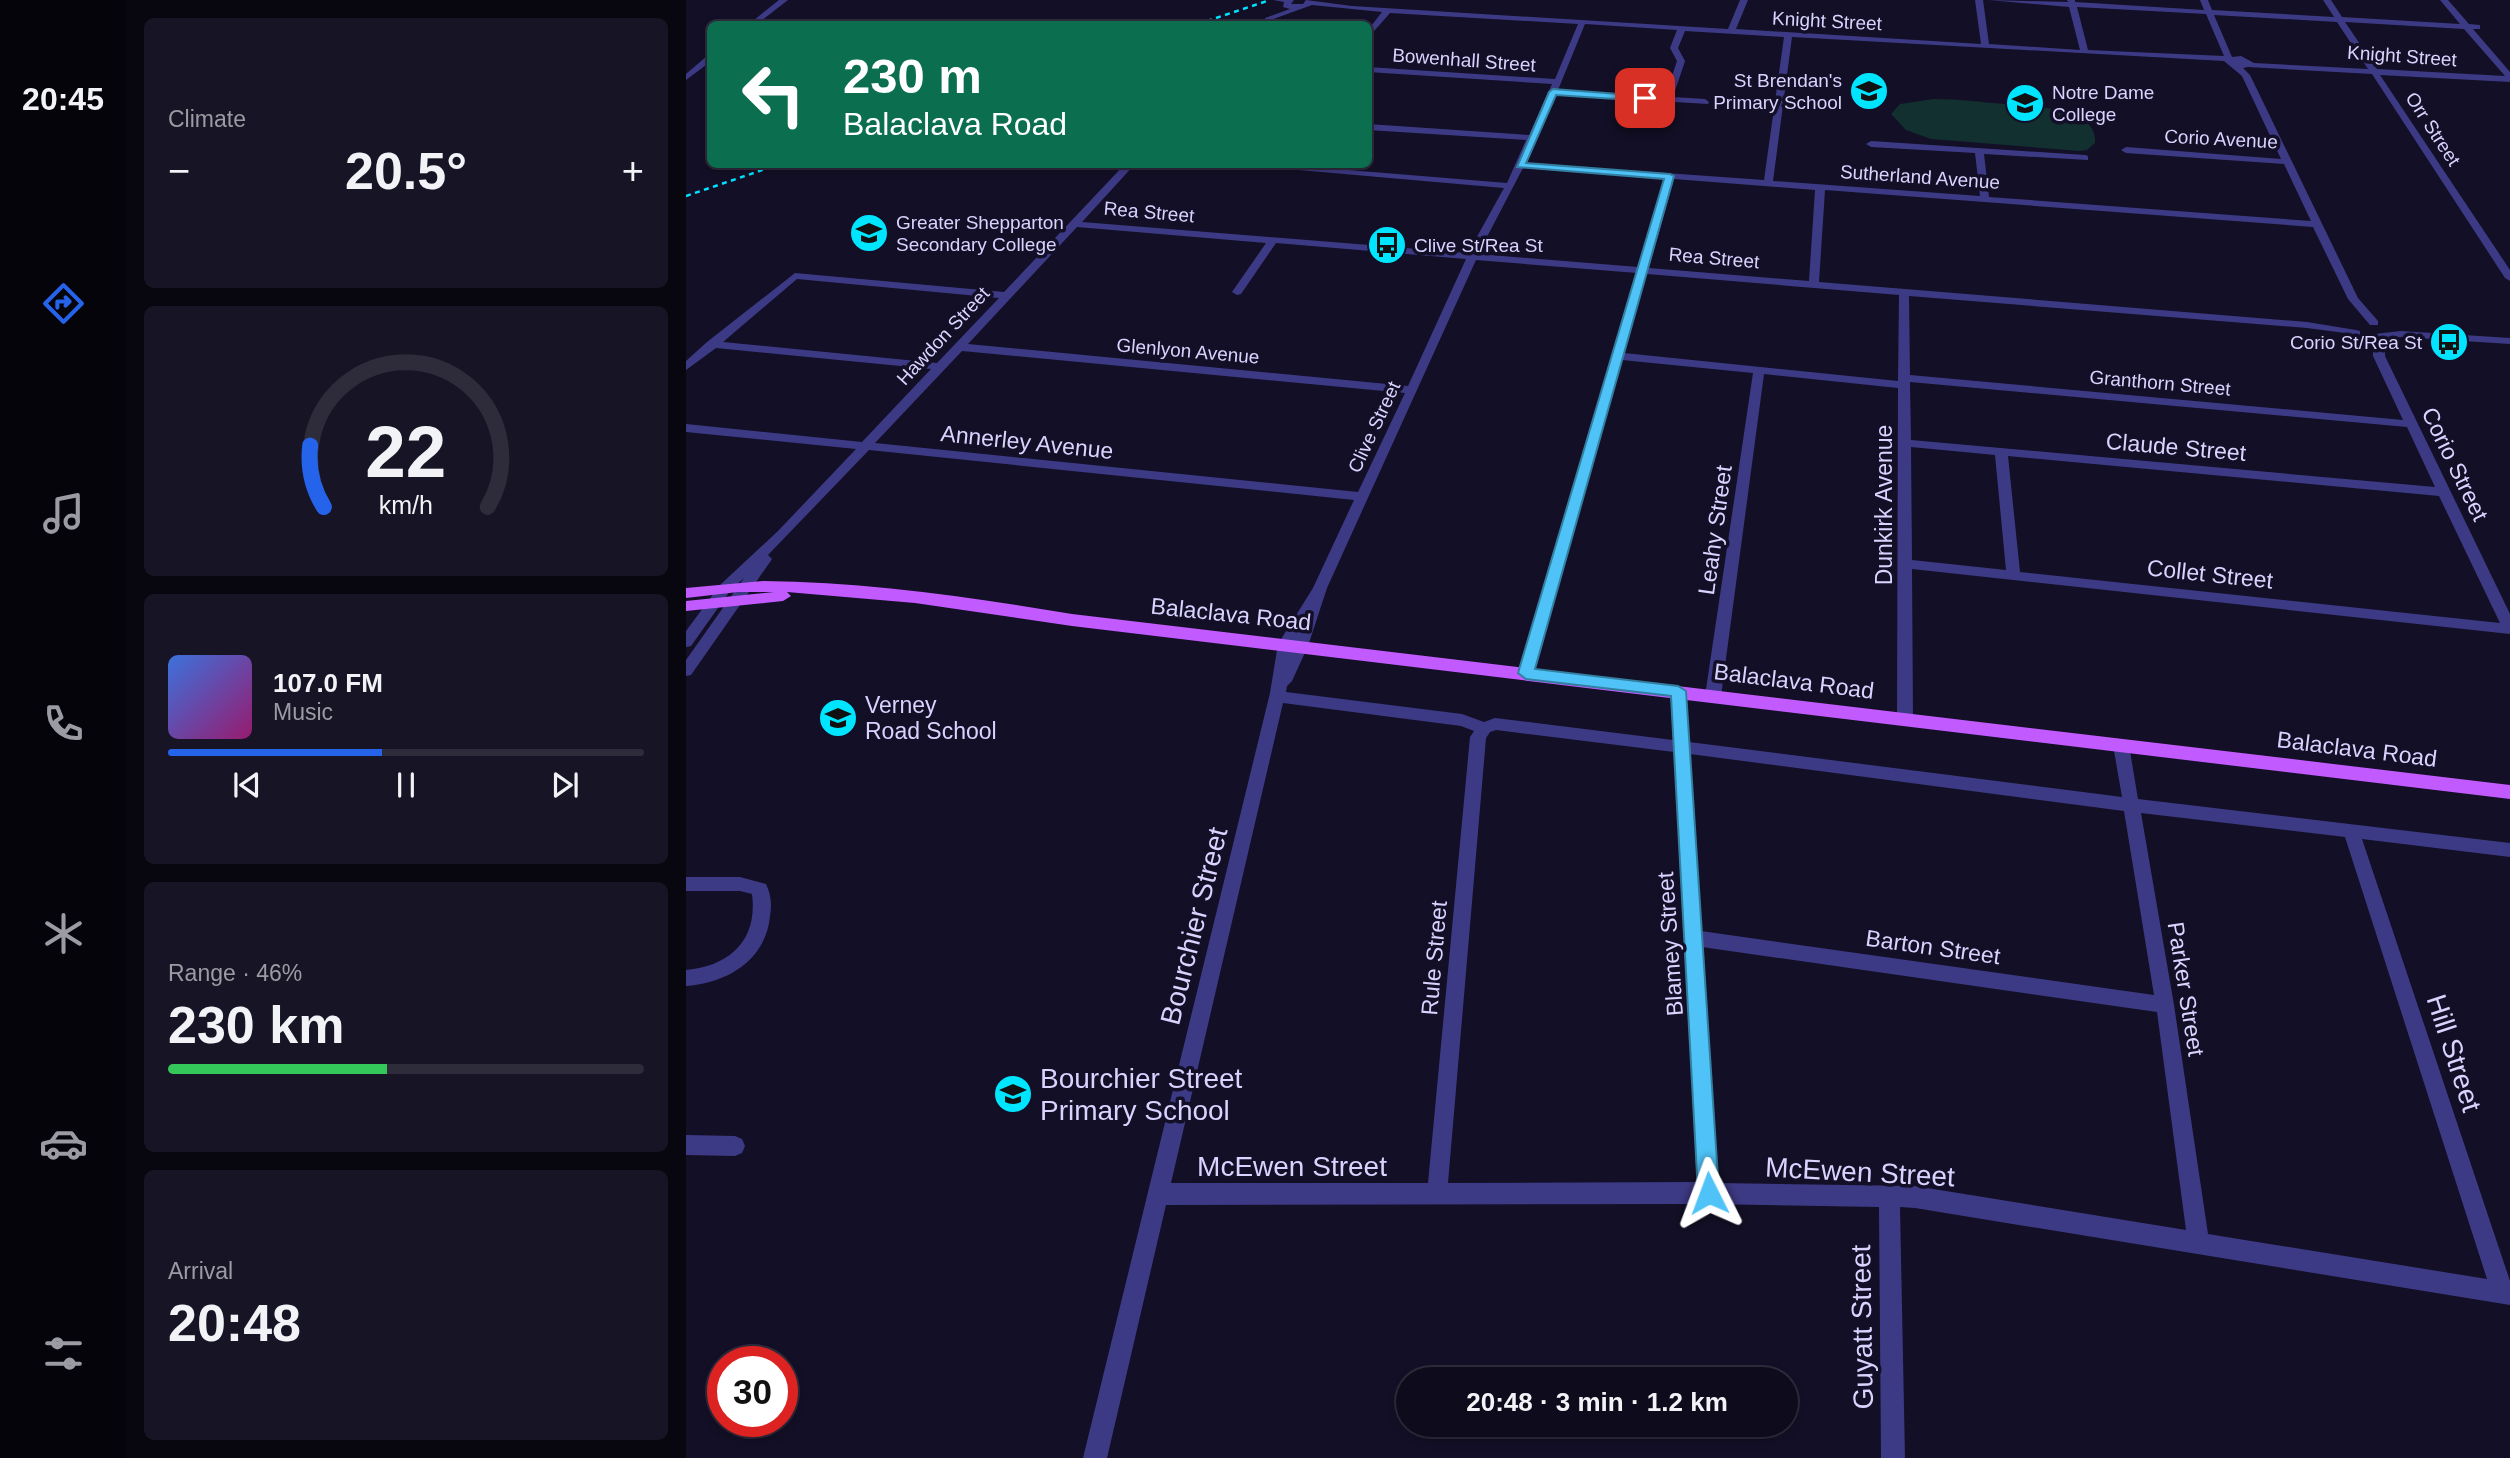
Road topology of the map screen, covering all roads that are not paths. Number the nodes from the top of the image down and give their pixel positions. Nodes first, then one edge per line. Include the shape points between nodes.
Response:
1 (784, 0) edge
2 (1267, 0) edge
3 (1277, 0) edge
4 (1979, 0) edge
5 (1992, 0) edge
6 (2204, 0) edge
7 (2327, 0) edge
8 (2444, 0) edge
9 (2455, 0) edge
10 (2072, 2) edge
11 (1287, 3) edge
12 (1309, 3) edge
13 (1743, 4) edge
14 (1352, 8) joint
15 (1388, 10) junction
16 (2210, 12) junction
17 (2340, 19) junction
18 (757, 21) edge
19 (1267, 21) edge
20 (1268, 21) edge
21 (1585, 22) junction
22 (2466, 26) junction
23 (2477, 27) junction
24 (1682, 28) junction
25 (1372, 31) edge
26 (1731, 31) junction
27 (1745, 32) junction
28 (1788, 35) junction
29 (2223, 41) junction
30 (1985, 47) junction
31 (2085, 53) junction
32 (707, 60) edge
33 (2230, 61) junction
34 (2246, 65) junction
35 (2510, 65) edge
36 (1372, 69) edge
37 (2373, 70) junction
38 (686, 78) edge
39 (2510, 78) edge
40 (1558, 82) junction
41 (1553, 92) junction
42 (1668, 100) junction
43 (1705, 102) dead end
44 (1372, 127) edge
45 (1532, 138) junction
46 (1871, 144) dead end
47 (1979, 151) junction
48 (2085, 158) dead end
49 (2287, 161) junction
50 (1520, 165) junction
51 (1127, 168) edge
52 (1292, 168) edge
53 (1670, 176) junction
54 (1768, 184) junction
55 (1510, 186) junction
56 (1820, 187) junction
57 (1985, 200) junction
58 (1076, 224) junction
59 (2318, 224) junction
60 (1273, 240) junction
61 (1476, 256) junction
62 (1643, 270) junction
63 (2510, 278) edge
64 (1814, 284) junction
65 (1904, 291) junction
66 (1237, 292) dead end
67 (1008, 296) junction
68 (2353, 299) junction
69 (2355, 328) junction
70 (2378, 330) junction
71 (2510, 341) edge
72 (711, 344) junction
73 (959, 347) junction
74 (1618, 356) junction
75 (2379, 356) junction
76 (686, 367) edge
77 (941, 367) junction
78 (1759, 370) junction
79 (1904, 381) junction
80 (1413, 390) junction
81 (2412, 424) junction
82 (686, 428) edge
83 (1905, 443) junction
84 (866, 446) junction
85 (2001, 452) junction
86 (2445, 492) junction
87 (1363, 497) junction
88 (783, 534) junction
89 (1905, 564) junction
90 (2012, 575) junction
91 (747, 585) junction
92 (725, 588) junction
93 (686, 593) edge
94 (737, 600) junction
95 (713, 604) junction
96 (686, 606) edge
97 (1072, 620) junction
98 (2510, 629) edge
99 (686, 642) edge
100 (1293, 645) junction
101 (686, 671) edge
102 (1526, 673) junction
103 (1678, 691) junction
104 (1278, 695) junction
105 (1713, 696) junction
106 (1905, 719) junction
107 (1484, 728) junction
108 (2121, 745) junction
109 (1681, 746) junction
110 (2510, 792) edge
111 (2131, 805) junction
112 (2351, 831) junction
113 (2510, 850) edge
114 (686, 884) edge
115 (1695, 938) junction
116 (686, 978) edge
117 (2165, 1005) junction
118 (686, 1145) edge
119 (734, 1146) dead end
120 (1709, 1193) junction
121 (1158, 1194) junction
122 (1437, 1194) junction
123 (1889, 1196) junction
124 (2198, 1242) junction
125 (2507, 1293) edge
126 (1095, 1458) edge
127 (1894, 1458) edge

1 - 18 street
2 - 11 street
3 - 11 street
4 - 30 street
5 - 10 street
6 - 16 street
7 - 17 street, Orr Street
8 - 22 street
9 - 23 street
10 - 16 street
10 - 31 street
11 - 12 street
11 - 19 street
12 - 14 street, Knight Street
12 - 20 street
13 - 26 street
13 - 27 street
14 - 15 street, Knight Street
15 - 21 street, Knight Street
15 - 25 street
16 - 17 street
16 - 29 street
17 - 22 street
17 - 37 street, Orr Street
21 - 24 street, Knight Street
21 - 40 street, Clive Street
22 - 23 street
22 - 39 street
23 - 35 street
24 - 26 street, Knight Street
24 - 42 street via 1674,48 1681,61
26 - 27 street, Knight Street
27 - 28 street, Knight Street
28 - 30 street, Knight Street
28 - 54 street
29 - 33 street
29 - 34 street
30 - 31 street, Knight Street
31 - 33 street, Knight Street
32 - 38 street
33 - 34 street
33 - 34 street, Knight Street
34 - 37 street, Knight Street
34 - 49 street
36 - 40 street, Bowenhall Street
37 - 39 street, Knight Street
37 - 63 street, Orr Street
40 - 41 street, Clive Street
41 - 42 street
41 - 45 street, Clive Street
42 - 43 street
44 - 45 street
45 - 50 street, Clive Street
46 - 47 street
47 - 48 street
47 - 57 street
49 - 49 street, Corio Avenue via 2275,162 2126,150 2259,157
49 - 59 street
50 - 53 street, Sutherland Avenue
50 - 55 street, Clive Street
51 - 58 street, Hawdon Street
52 - 55 street
53 - 54 street, Sutherland Avenue
53 - 62 street
54 - 56 street, Sutherland Avenue
55 - 61 street, Clive Street
56 - 57 street, Sutherland Avenue
56 - 64 street
57 - 59 street, Sutherland Avenue
58 - 60 street, Rea Street
58 - 67 street, Hawdon Street
59 - 68 street
60 - 61 street, Rea Street
60 - 66 street
61 - 62 street, Rea Street
61 - 80 street, Clive Street
62 - 64 street, Rea Street
62 - 74 street
64 - 65 street, Rea Street
65 - 69 street, Rea Street
65 - 79 street, Dunkirk Avenue
67 - 72 street via 796,276
67 - 73 street, Hawdon Street
68 - 69 street
68 - 70 street
69 - 70 street, Rea Street
69 - 75 street, Corio Street
70 - 71 street
70 - 75 street, Corio Street
72 - 76 street
72 - 77 street
73 - 77 street, Hawdon Street
73 - 80 street, Glenlyon Avenue
74 - 78 street, Granthorn Street
74 - 102 street
75 - 81 street, Corio Street
77 - 84 street, Hawdon Street
78 - 79 street, Granthorn Street
78 - 105 street, Leahy Street
79 - 81 street, Granthorn Street
79 - 83 street, Dunkirk Avenue
80 - 87 street, Clive Street
81 - 86 street, Corio Street
82 - 84 street, Annerley Avenue
83 - 85 street, Claude Street
83 - 89 street, Dunkirk Avenue
84 - 87 street, Annerley Avenue
84 - 88 street, Hawdon Street
85 - 86 street, Claude Street
85 - 90 street
86 - 98 street, Corio Street
87 - 100 street, Clive Street
88 - 91 street, Hawdon Street
88 - 92 street, Hawdon Street
89 - 90 street, Collet Street
89 - 106 street, Dunkirk Avenue
90 - 98 street, Collet Street
91 - 92 main road, Balaclava Road
91 - 94 street, Hawdon Street
91 - 97 main road, Balaclava Road via 819,587 1003,607
92 - 93 main road, Balaclava Road
92 - 95 street, Hawdon Street
94 - 95 main road, Balaclava Road
94 - 97 main road, Balaclava Road via 791,596 1002,618
94 - 101 street, Hawdon Street
95 - 96 main road, Balaclava Road
95 - 99 street, Hawdon Street
97 - 100 main road, Balaclava Road
100 - 102 main road, Balaclava Road
100 - 104 street, Bourchier Street
102 - 103 main road, Balaclava Road
103 - 105 main road, Balaclava Road
103 - 109 street, Blamey Street
104 - 107 street via 1462,720
104 - 121 street, Bourchier Street
105 - 106 main road, Balaclava Road
106 - 108 main road, Balaclava Road
107 - 109 street via 1508,725
107 - 122 street, Rule Street via 1478,737
108 - 110 main road, Balaclava Road
108 - 111 street, Parker Street
109 - 111 street
109 - 115 street, Blamey Street
111 - 112 street
111 - 117 street, Parker Street
112 - 113 street
112 - 125 street, Hill Street
114 - 116 street via 740,884 760,889 764,903 749,950 736,964 719,973
115 - 117 street, Barton Street
115 - 120 street, Blamey Street
117 - 124 street, Parker Street
118 - 119 street
120 - 122 street, McEwen Street
120 - 123 street, McEwen Street
121 - 122 street, McEwen Street
121 - 126 street, Bourchier Street
123 - 124 street, McEwen Street
123 - 127 street, Guyatt Street
124 - 125 street, McEwen Street

